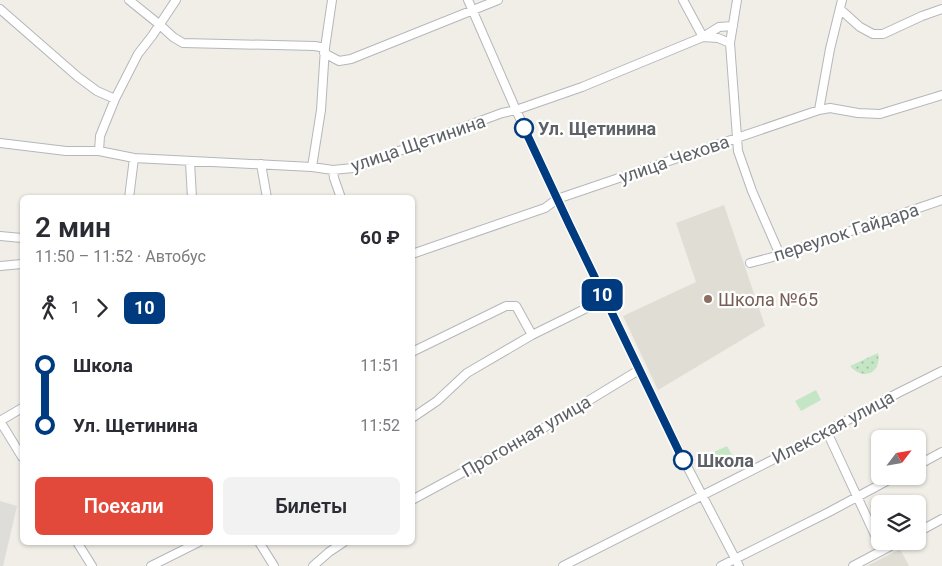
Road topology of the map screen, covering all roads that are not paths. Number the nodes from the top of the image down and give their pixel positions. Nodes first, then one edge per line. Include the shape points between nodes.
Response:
1 (129, 0) edge
2 (176, 0) edge
3 (332, 0) edge
4 (468, 0) edge
5 (498, 0) edge
6 (684, 0) edge
7 (737, 0) edge
8 (842, 0) edge
9 (0, 9) edge
10 (942, 9) edge
11 (841, 10) junction
12 (473, 11) junction
13 (160, 25) junction
14 (733, 26) junction
15 (703, 36) junction
16 (730, 43) junction
17 (325, 51) junction
18 (339, 61) junction
19 (323, 70) junction
20 (942, 95) edge
21 (115, 99) junction
22 (516, 110) junction
23 (818, 110) junction
24 (737, 137) junction
25 (0, 144) edge
26 (99, 151) junction
27 (134, 158) junction
28 (190, 162) junction
29 (261, 164) junction
30 (312, 167) junction
31 (333, 170) junction
32 (129, 195) edge
33 (192, 195) edge
34 (266, 195) edge
35 (341, 195) edge
36 (557, 199) junction
37 (942, 200) edge
38 (0, 236) edge
39 (20, 238) edge
40 (415, 253) edge
41 (780, 255) junction
42 (20, 264) edge
43 (750, 264) dead end
44 (0, 266) edge
45 (605, 299) junction
46 (532, 335) junction
47 (415, 351) edge
48 (639, 370) junction
49 (942, 371) edge
50 (20, 409) edge
51 (415, 416) edge
52 (0, 421) edge
53 (826, 432) junction
54 (942, 452) edge
55 (20, 454) edge
56 (926, 461) edge
57 (879, 485) edge
58 (701, 496) junction
59 (858, 496) junction
60 (415, 498) edge
61 (942, 519) edge
62 (871, 525) edge
63 (926, 528) edge
64 (78, 545) edge
65 (192, 545) edge
66 (261, 545) edge
67 (340, 545) edge
68 (882, 550) edge
69 (579, 558) junction
70 (737, 562) edge
71 (92, 566) edge
72 (151, 566) edge
73 (274, 566) edge
74 (313, 566) edge
75 (563, 566) edge
76 (584, 566) edge
77 (721, 566) edge
78 (852, 566) edge

1 - 13 street
2 - 13 street
3 - 17 street
4 - 12 street
5 - 12 street
6 - 15 street
7 - 14 street
8 - 11 street
9 - 21 street via 78,77
10 - 11 street via 883,34 873,34 860,27
11 - 23 street
12 - 18 street via 351,60
12 - 22 street
13 - 17 street via 184,43 315,46
13 - 21 street via 138,54
14 - 15 street, улица Щетинина via 719,27
14 - 16 street
15 - 16 street
15 - 22 street, улица Щетинина via 582,88
16 - 24 street
17 - 18 street
17 - 19 street
18 - 19 street
19 - 30 street via 321,110
20 - 23 street, улица Чехова via 880,114 830,108
21 - 26 street via 100,136
22 - 31 street, улица Щетинина via 353,168
22 - 36 street
23 - 24 street, улица Чехова
24 - 36 street, улица Чехова
24 - 41 street via 738,151 752,191
25 - 26 street, улица Щетинина
26 - 27 street, улица Щетинина
27 - 28 street, улица Щетинина
27 - 32 street
28 - 29 street, улица Щетинина
28 - 33 street
29 - 30 street, улица Щетинина
29 - 34 street
30 - 31 street, улица Щетинина
31 - 35 street
36 - 40 street, улица Чехова via 545,208
36 - 45 street
37 - 41 street, переулок Гайдара
38 - 39 street
41 - 43 street, переулок Гайдара
42 - 44 street
45 - 46 street
45 - 48 street
46 - 47 street via 516,306 506,306
46 - 51 street via 467,373
48 - 58 street
48 - 60 street, Прогонная улица via 537,432
49 - 53 street, Илекская улица
50 - 52 street
52 - 55 street
53 - 58 street, Илекская улица
53 - 59 street
54 - 56 street
57 - 59 street
58 - 69 street, Илекская улица
58 - 70 street
59 - 62 street
59 - 70 street
61 - 63 street
64 - 71 street
65 - 72 street
66 - 73 street
67 - 74 street
68 - 78 street
69 - 75 street, Илекская улица
69 - 76 street
70 - 77 street

